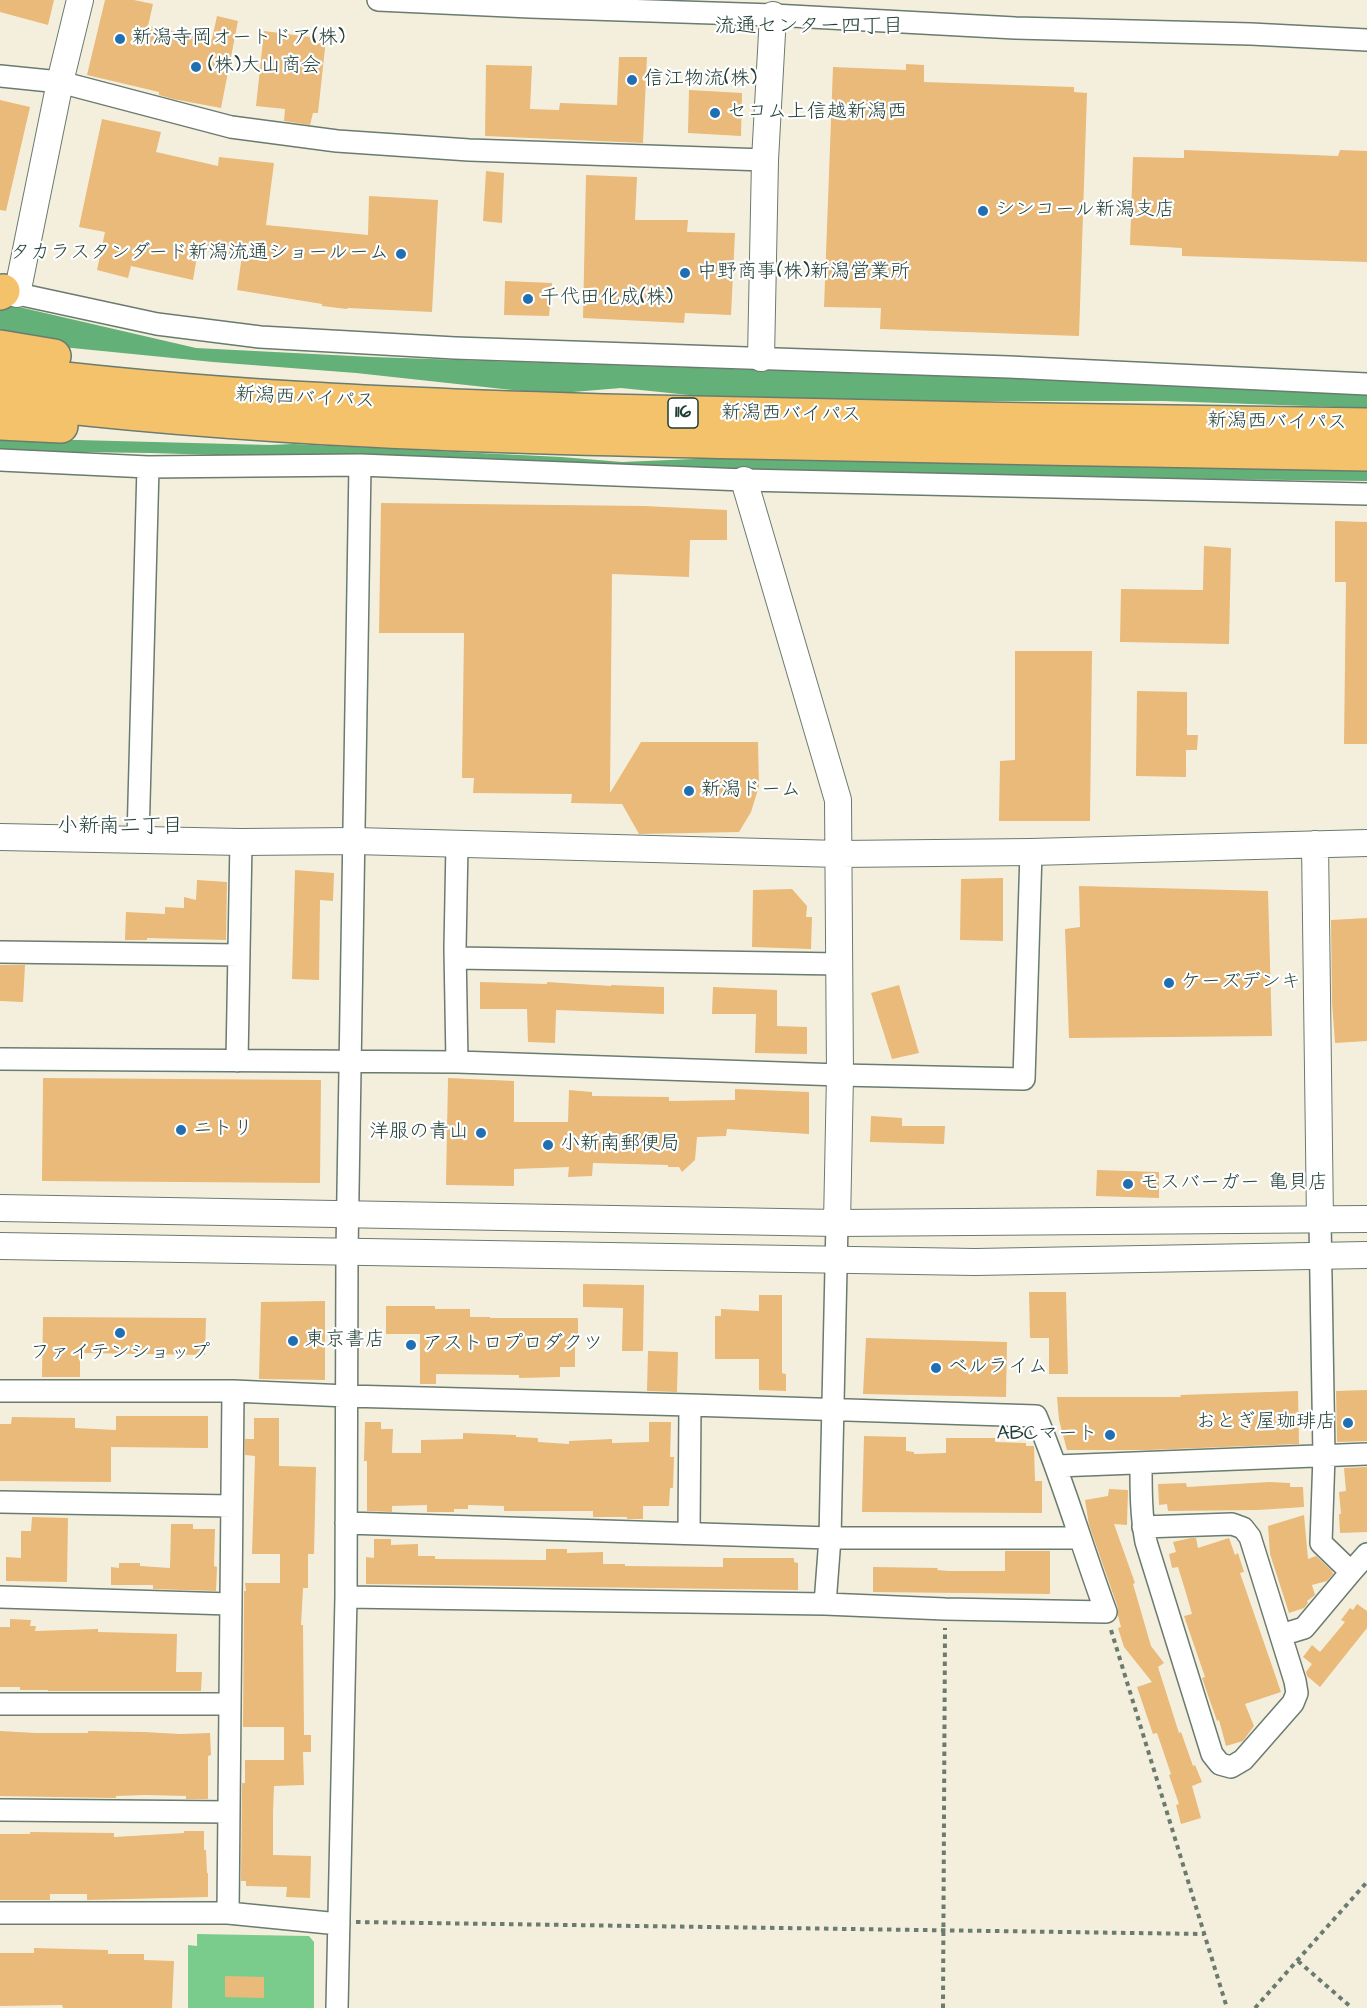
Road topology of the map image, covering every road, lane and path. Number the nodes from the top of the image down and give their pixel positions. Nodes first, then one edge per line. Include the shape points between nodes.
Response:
1 (80, 0) edge
2 (378, 0) edge
3 (773, 8) edge
4 (1367, 40) edge
5 (0, 76) edge
6 (60, 82) junction
7 (765, 160) junction
8 (5, 292) edge
9 (0, 346) edge
10 (761, 358) junction
11 (0, 370) edge
12 (1367, 384) edge
13 (0, 399) edge
14 (424, 405) junction
15 (0, 423) edge
16 (251, 424) junction
17 (1367, 425) edge
18 (1367, 454) edge
19 (0, 460) edge
20 (360, 465) junction
21 (147, 467) junction
22 (744, 480) junction
23 (1367, 494) edge
24 (0, 837) edge
25 (138, 839) junction
26 (355, 841) junction
27 (241, 842) junction
28 (1367, 843) edge
29 (457, 844) junction
30 (1315, 844) junction
31 (1031, 852) junction
32 (838, 854) junction
33 (0, 952) edge
34 (239, 955) junction
35 (456, 958) junction
36 (840, 964) junction
37 (0, 1059) edge
38 (237, 1061) junction
39 (350, 1062) junction
40 (458, 1062) junction
41 (840, 1075) junction
42 (0, 1208) edge
43 (348, 1214) junction
44 (1367, 1219) edge
45 (1320, 1221) junction
46 (837, 1223) junction
47 (0, 1246) edge
48 (347, 1251) junction
49 (1367, 1255) edge
50 (1321, 1256) junction
51 (838, 1260) junction
52 (0, 1391) edge
53 (233, 1391) junction
54 (347, 1396) junction
55 (690, 1405) junction
56 (834, 1410) junction
57 (1367, 1454) edge
58 (1324, 1456) junction
59 (1141, 1463) junction
60 (1057, 1466) junction
61 (0, 1502) edge
62 (231, 1506) junction
63 (346, 1523) junction
64 (1143, 1527) junction
65 (689, 1533) junction
66 (830, 1538) junction
67 (1079, 1538) junction
68 (1367, 1554) edge
69 (1351, 1572) junction
70 (0, 1597) edge
71 (346, 1597) junction
72 (230, 1604) junction
73 (825, 1604) junction
74 (945, 1609) junction
75 (1106, 1612) junction
76 (1281, 1635) junction
77 (0, 1704) edge
78 (230, 1704) junction
79 (0, 1810) edge
80 (229, 1812) junction
81 (1367, 1882) edge
82 (0, 1913) edge
83 (228, 1913) junction
84 (339, 1924) junction
85 (944, 1932) junction
86 (1204, 1934) junction
87 (1298, 1960) junction
88 (337, 2008) edge
89 (943, 2008) edge
90 (1227, 2008) edge
91 (1255, 2008) edge
92 (1352, 2008) edge

1 - 6 street
2 - 3 street via 542,8
3 - 4 street via 1015,28
3 - 7 street
5 - 6 street
6 - 7 street via 231,127 336,141 469,150
6 - 8 street
7 - 10 street
8 - 10 street via 157,324 260,337
9 - 14 highway
10 - 12 street
11 - 14 highway, 新潟西バイパス / 116 via 250,396
13 - 16 highway, 新潟西バイパス / 116
14 - 17 highway, 新潟西バイパス / 116
15 - 16 highway via 115,428
16 - 18 highway, 新潟西バイパス / 116 via 631,440
19 - 21 street
20 - 21 street
20 - 22 street
20 - 26 street
21 - 25 street
22 - 23 street
22 - 32 street via 838,800
24 - 25 street
25 - 27 street
26 - 27 street
26 - 29 street
26 - 39 street
27 - 34 street
28 - 30 street
29 - 32 street
29 - 35 street
30 - 31 street
30 - 45 street
31 - 32 street
31 - 41 street via 1024,1079
32 - 36 street
33 - 34 street
34 - 38 street
35 - 36 street
35 - 40 street
36 - 41 street
37 - 38 street
38 - 39 street
39 - 40 street
39 - 43 street
40 - 41 street
41 - 46 street
42 - 43 street
43 - 46 street
43 - 48 street
44 - 45 street
45 - 46 street
45 - 50 street
46 - 51 street
47 - 48 street
48 - 51 street
48 - 54 street
49 - 50 street
50 - 51 street via 975,1262
50 - 58 street
51 - 56 street
52 - 53 street
53 - 54 street
53 - 62 street
54 - 55 street
54 - 63 street
55 - 56 street
55 - 65 street
56 - 60 street via 1036,1416
56 - 66 street
57 - 58 street
58 - 59 street
58 - 69 street via 1321,1543
59 - 60 street
59 - 64 street
60 - 67 street
61 - 62 street
62 - 72 street
63 - 65 street
63 - 71 street
64 - 76 street via 1232,1524 1243,1528 1250,1537
64 - 76 street via 1212,1754 1220,1764 1231,1767 1243,1760 1298,1693
65 - 66 street
66 - 67 street
66 - 73 street
67 - 75 street
68 - 69 street
69 - 76 street via 1304,1628
70 - 72 street
71 - 73 street
71 - 84 street
72 - 78 street
73 - 74 street
74 - 75 street
74 - 85 path
75 - 86 path
77 - 78 street
78 - 80 street
79 - 80 street
80 - 83 street
81 - 87 path
82 - 83 street
83 - 84 street
84 - 85 path
84 - 88 street
85 - 86 path
85 - 89 path
86 - 90 path
87 - 91 path
87 - 92 path

